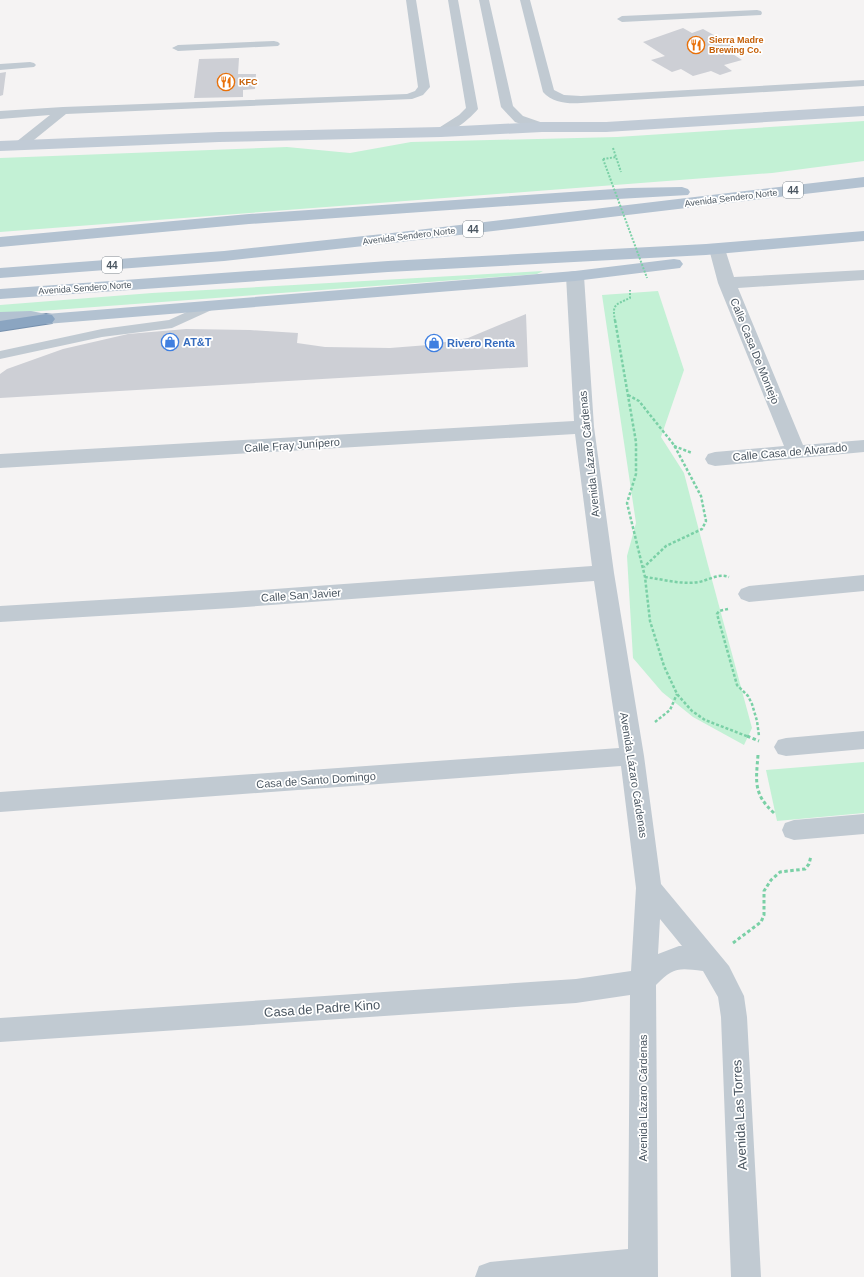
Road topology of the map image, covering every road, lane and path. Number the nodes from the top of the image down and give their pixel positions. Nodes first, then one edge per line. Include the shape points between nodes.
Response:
1 (411, 0) edge
2 (453, 0) edge
3 (484, 0) edge
4 (525, 0) edge
5 (757, 13) dead end
6 (622, 19) dead end
7 (274, 44) dead end
8 (178, 48) dead end
9 (30, 65) dead end
10 (0, 67) edge
11 (864, 83) edge
12 (63, 111) junction
13 (864, 111) edge
14 (0, 115) edge
15 (542, 127) junction
16 (441, 132) junction
17 (20, 144) junction
18 (0, 146) edge
19 (616, 157) dead end
20 (864, 182) edge
21 (723, 199) junction
22 (864, 236) edge
23 (0, 242) edge
24 (716, 249) junction
25 (0, 273) edge
26 (864, 275) edge
27 (575, 276) junction
28 (647, 278) dead end
29 (727, 283) junction
30 (629, 288) dead end
31 (0, 294) edge
32 (210, 306) junction
33 (0, 317) edge
34 (46, 319) junction
35 (0, 326) edge
36 (0, 355) edge
37 (628, 395) junction
38 (584, 427) junction
39 (864, 446) edge
40 (796, 452) junction
41 (715, 459) dead end
42 (0, 461) edge
43 (643, 567) junction
44 (603, 573) junction
45 (645, 577) junction
46 (864, 582) edge
47 (749, 594) junction
48 (0, 614) edge
49 (864, 740) edge
50 (759, 741) junction
51 (786, 747) dead end
52 (632, 756) junction
53 (0, 802) edge
54 (864, 824) edge
55 (794, 830) junction
56 (649, 888) junction
57 (710, 960) junction
58 (643, 981) junction
59 (0, 1030) edge
60 (643, 1270) edge
61 (490, 1277) edge
62 (746, 1277) edge

1 - 12 lane via 424,87 419,93 408,97
2 - 16 lane via 472,109
3 - 15 lane via 507,107 519,119
4 - 11 lane via 549,92 556,97 602,98
5 - 6 lane
7 - 8 lane
9 - 10 lane
12 - 14 lane
12 - 17 lane
13 - 15 street via 606,127
15 - 16 street
16 - 17 street
17 - 18 street
19 - 28 path, bridge via 603,159
20 - 21 main road, Avenida Sendero Norte / 44
21 - 23 main road via 698,193 669,191 615,194 249,219
21 - 25 main road, Avenida Sendero Norte / 44 via 400,238 224,256
22 - 24 main road, Avenida Sendero Norte / 44 via 799,244
24 - 27 main road via 680,264
24 - 29 street, Calle Casa De Montejo
24 - 31 main road, Avenida Sendero Norte / 44 via 442,263
26 - 29 street
27 - 32 main road
27 - 38 street, Avenida Lázaro Cárdenas
29 - 40 street, Calle Casa De Montejo
30 - 37 path via 630,298 613,309
32 - 34 main road
32 - 36 lane via 172,324 102,333
33 - 34 main road via 31,316
34 - 35 highway
37 - 43 path via 636,442 636,474 627,503
37 - 43 path via 639,401 674,445 701,496 706,521 702,529 666,546
38 - 42 street, Calle Fray Junípero
38 - 44 street, Avenida Lázaro Cárdenas
39 - 40 street, Calle Casa de Alvarado
40 - 41 street, Calle Casa de Alvarado
43 - 45 path
44 - 48 street, Calle San Javier
44 - 52 street, Avenida Lázaro Cárdenas
45 - 47 path via 700,582 715,576 726,576 736,580
45 - 50 path via 650,621 664,666 677,694 692,711 705,720
46 - 47 street
47 - 50 path via 747,606 722,609 717,614 737,685 739,690 748,696 757,720 760,730
49 - 51 street
50 - 55 path via 755,787 767,807
52 - 53 street, Casa de Santo Domingo
52 - 56 street, Avenida Lázaro Cárdenas
54 - 55 street
55 - 57 path via 809,844 812,857 809,864 805,868 780,872 771,880 764,891 764,915 761,922
56 - 57 street, Avenida Las Torres
56 - 58 street, Avenida Lázaro Cárdenas
57 - 58 street via 679,957 658,966
57 - 62 street, Avenida Las Torres via 731,996 734,1017
58 - 59 street, Casa de Padre Kino via 576,991
58 - 60 street, Avenida Lázaro Cárdenas
60 - 61 street

